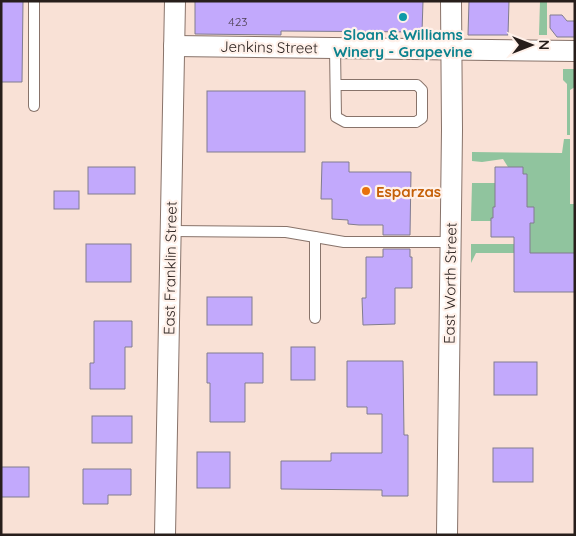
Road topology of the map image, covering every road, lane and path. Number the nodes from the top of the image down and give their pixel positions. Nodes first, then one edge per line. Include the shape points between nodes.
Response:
1 (34, 1) edge
2 (175, 1) edge
3 (451, 1) edge
4 (174, 46) junction
5 (335, 48) junction
6 (451, 50) junction
7 (575, 51) edge
8 (336, 85) junction
9 (34, 106) dead end
10 (171, 231) junction
11 (315, 237) junction
12 (451, 242) junction
13 (315, 318) dead end
14 (165, 535) edge
15 (447, 535) edge

1 - 9 lane
2 - 4 street, East Franklin Street
3 - 6 street, East Worth Street
4 - 5 street, Jenkins Street
4 - 10 street, East Franklin Street
5 - 6 street, Jenkins Street
5 - 8 lane
6 - 7 street, Jenkins Street
6 - 12 street, East Worth Street
8 - 8 lane via 336,117 345,122 416,122 422,118 422,90 417,85
10 - 11 lane via 286,232
10 - 14 street, East Franklin Street
11 - 12 lane via 344,242
11 - 13 lane
12 - 15 street, East Worth Street

